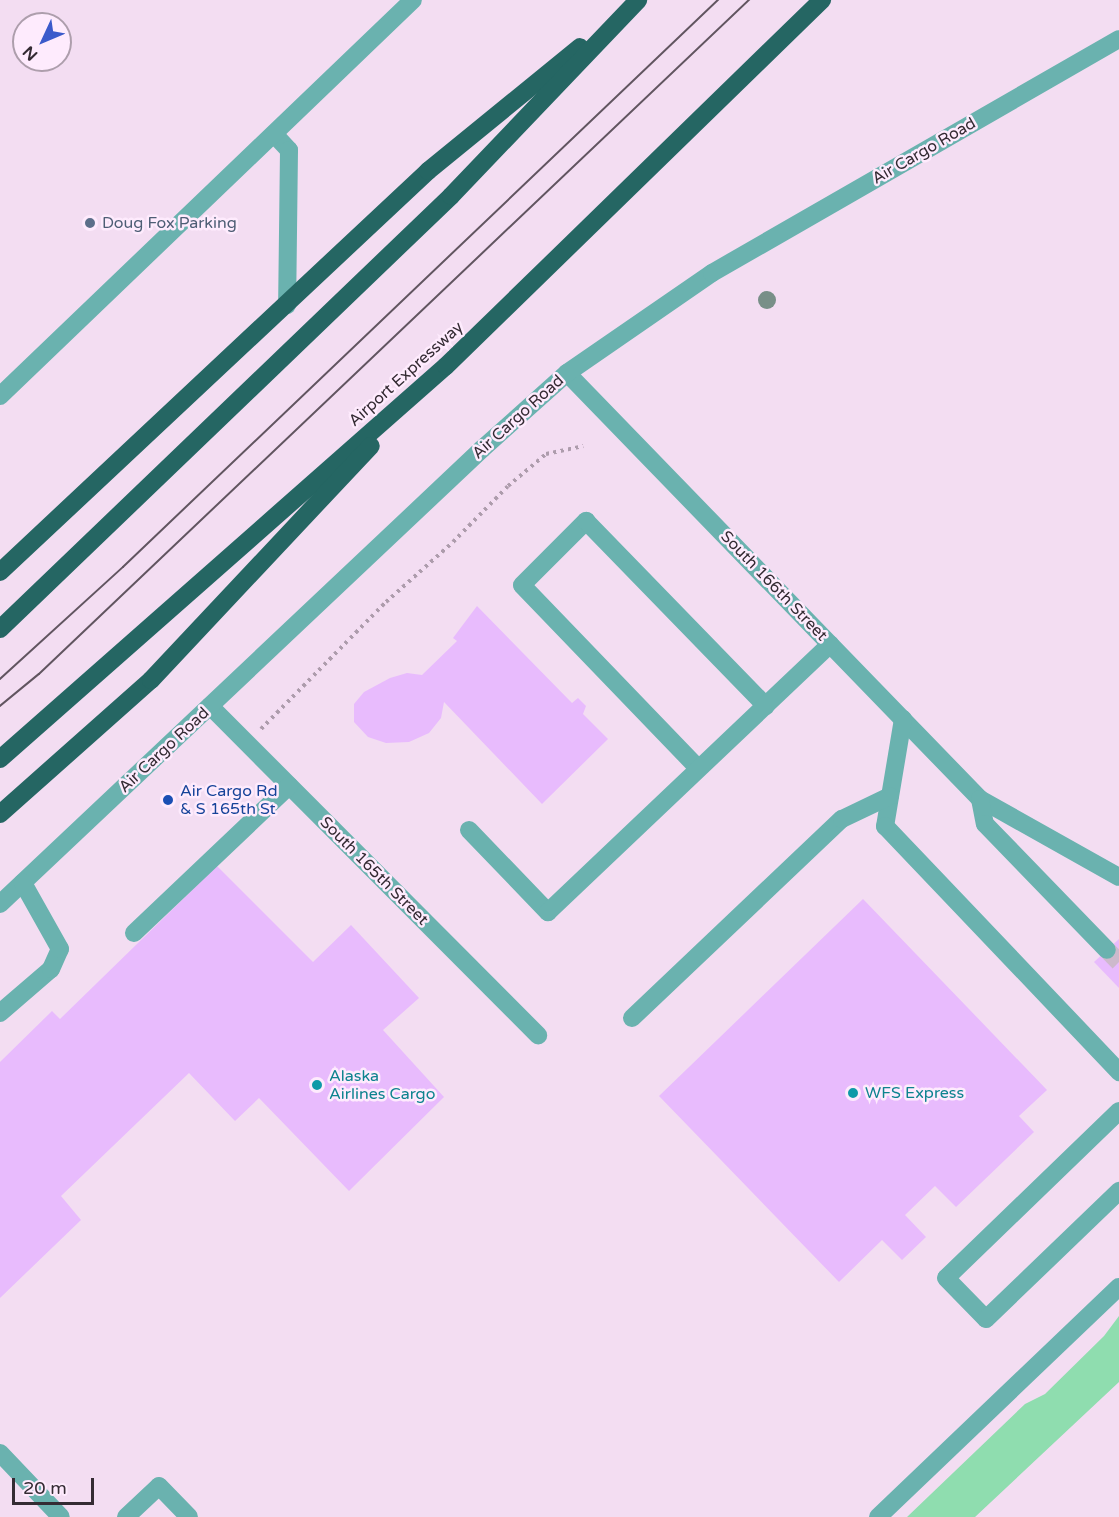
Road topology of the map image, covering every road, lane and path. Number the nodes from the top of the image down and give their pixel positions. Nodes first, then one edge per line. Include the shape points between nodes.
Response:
1 (413, 0) edge
2 (638, 0) edge
3 (822, 0) edge
4 (1119, 39) edge
5 (274, 134) junction
6 (287, 305) junction
7 (446, 366) junction
8 (567, 373) junction
9 (0, 396) edge
10 (583, 446) dead end
11 (0, 572) edge
12 (0, 629) edge
13 (830, 644) junction
14 (210, 706) junction
15 (766, 706) junction
16 (903, 719) junction
17 (246, 742) junction
18 (0, 759) edge
19 (697, 767) junction
20 (289, 786) junction
21 (890, 796) junction
22 (980, 799) junction
23 (0, 813) edge
24 (469, 830) dead end
25 (1119, 877) edge
26 (23, 883) junction
27 (0, 904) edge
28 (134, 933) dead end
29 (1107, 950) tunnel mouth
30 (0, 1013) edge
31 (632, 1018) dead end
32 (538, 1035) dead end
33 (1119, 1072) edge
34 (1119, 1111) edge
35 (1119, 1191) edge
36 (1119, 1287) edge
37 (0, 1453) edge
38 (61, 1517) edge
39 (126, 1517) edge
40 (189, 1517) edge
41 (878, 1517) edge

1 - 5 street
2 - 6 highway via 428,171
2 - 12 highway via 451,196
3 - 7 highway, Airport Expressway
4 - 8 street, Air Cargo Road via 712,273
5 - 6 street via 289,150
5 - 9 street
6 - 11 highway
7 - 18 highway, Airport Expressway
7 - 23 highway via 151,680
8 - 13 street, South 166th Street
8 - 14 street, Air Cargo Road
10 - 17 path via 546,454 508,486
13 - 15 street
13 - 16 street, South 166th Street
14 - 17 street, South 165th Street
14 - 26 street, Air Cargo Road
15 - 19 street
15 - 19 street via 585,521 522,585
16 - 21 street
16 - 22 street, South 166th Street
17 - 20 street, South 165th Street
19 - 24 street via 548,912
20 - 28 street
20 - 32 street, South 165th Street
21 - 31 street via 842,819
21 - 33 street via 885,826
22 - 25 street
22 - 29 street via 985,824
26 - 27 street, Air Cargo Road
26 - 30 street via 60,950 51,969
34 - 35 street via 946,1278 986,1318
36 - 41 street
37 - 38 street
39 - 40 street via 159,1486

